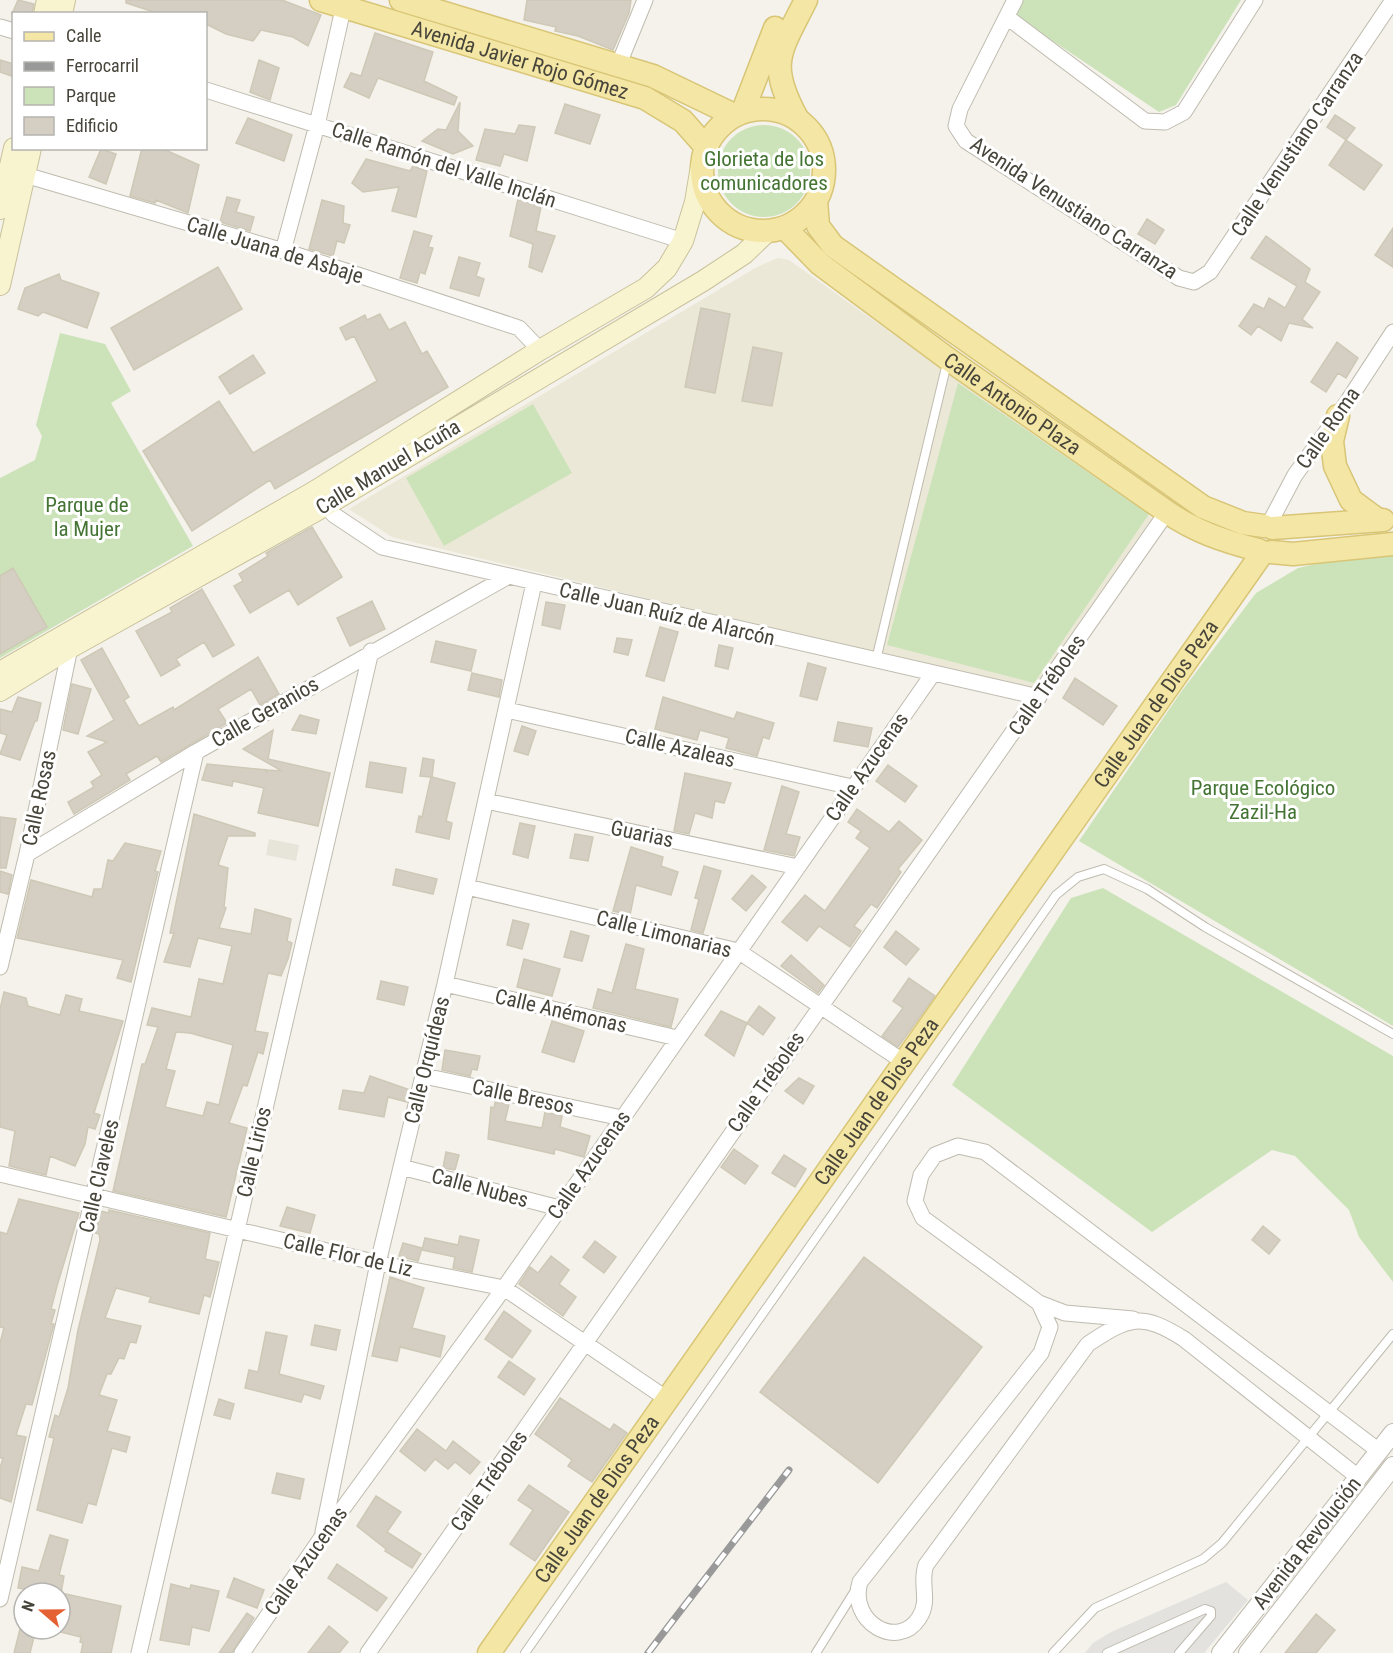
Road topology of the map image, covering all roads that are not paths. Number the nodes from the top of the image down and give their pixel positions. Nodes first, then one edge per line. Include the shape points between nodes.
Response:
1 (321, 0) edge
2 (401, 0) edge
3 (645, 0) edge
4 (789, 0) edge
5 (806, 0) edge
6 (1015, 0) edge
7 (1256, 0) edge
8 (1393, 0) edge
9 (345, 3) edge
10 (447, 7) edge
11 (1007, 16) junction
12 (618, 66) junction
13 (652, 76) junction
14 (207, 90) edge
15 (645, 98) junction
16 (739, 113) junction
17 (796, 118) junction
18 (317, 124) junction
19 (14, 150) edge
20 (29, 150) edge
21 (703, 157) junction
22 (11, 171) edge
23 (816, 201) junction
24 (0, 209) edge
25 (776, 229) junction
26 (683, 241) junction
27 (283, 251) junction
28 (1194, 282) joint
29 (0, 285) edge
30 (1393, 332) edge
31 (540, 350) junction
32 (948, 358) junction
33 (1338, 416) junction
34 (320, 498) junction
35 (1167, 512) junction
36 (1385, 519) edge
37 (1268, 527) junction
38 (1393, 544) edge
39 (1264, 551) junction
40 (507, 577) junction
41 (534, 584) junction
42 (74, 628) junction
43 (70, 648) junction
44 (371, 651) junction
45 (875, 662) junction
46 (0, 672) edge
47 (932, 675) junction
48 (0, 691) edge
49 (1039, 697) junction
50 (507, 710) junction
51 (196, 752) junction
52 (852, 787) junction
53 (486, 801) junction
54 (27, 854) junction
55 (798, 867) junction
56 (467, 887) junction
57 (738, 951) junction
58 (0, 967) edge
59 (445, 984) junction
60 (821, 1004) junction
61 (1393, 1034) edge
62 (677, 1038) junction
63 (904, 1062) junction
64 (424, 1076) junction
65 (622, 1118) junction
66 (401, 1167) junction
67 (0, 1174) edge
68 (94, 1197) junction
69 (559, 1208) junction
70 (237, 1229) junction
71 (378, 1263) junction
72 (504, 1288) junction
73 (1039, 1303) junction
74 (1135, 1319) junction
75 (1393, 1334) edge
76 (585, 1343) junction
77 (667, 1399) junction
78 (1327, 1414) junction
79 (1393, 1433) edge
80 (1308, 1438) junction
81 (1379, 1452) junction
82 (1393, 1466) edge
83 (1358, 1477) junction
84 (322, 1537) junction
85 (1299, 1553) junction
86 (1315, 1566) junction
87 (860, 1582) junction
88 (0, 1599) edge
89 (823, 1649) edge
90 (139, 1653) edge
91 (242, 1653) edge
92 (368, 1653) edge
93 (489, 1653) edge
94 (525, 1653) edge
95 (816, 1653) edge
96 (1053, 1653) edge
97 (1107, 1653) edge
98 (1179, 1653) edge
99 (1221, 1653) edge
100 (1248, 1653) edge

1 - 9 main road, Avenida Javier Rojo Gómez
2 - 10 main road, Avenida Javier Rojo Gómez
3 - 12 street
4 - 16 main road
5 - 17 main road via 780,54 778,72 782,91
6 - 11 street, Avenida Venustiano Carranza
7 - 11 street via 1184,112 1165,122 1145,121
8 - 28 street, Calle Venustiano Carranza via 1210,272
9 - 15 main road, Avenida Javier Rojo Gómez
9 - 18 street
10 - 12 main road, Avenida Javier Rojo Gómez
11 - 28 street, Avenida Venustiano Carranza via 960,109 956,126 966,141 1179,278
12 - 13 main road, Avenida Javier Rojo Gómez
13 - 15 main road
13 - 16 main road, Avenida Javier Rojo Gómez
14 - 18 street, Calle Ramón del Valle Inclán
15 - 21 main road, Avenida Javier Rojo Gómez via 683,121
16 - 17 main road via 762,108 780,110
16 - 21 main road via 712,134
17 - 23 main road via 811,131 822,156 823,184
18 - 26 street, Calle Ramón del Valle Inclán
18 - 27 street
19 - 22 main road
20 - 22 main road
21 - 25 main road via 704,188 714,208 730,223 750,231
21 - 26 main road, Calle Manuel Acuña
22 - 24 main road
22 - 27 street, Calle Juana de Asbaje
22 - 29 main road
23 - 25 main road via 802,217
23 - 37 main road, Calle Antonio Plaza via 818,226 833,246 1203,507 1244,523
25 - 32 main road, Calle Antonio Plaza
25 - 34 main road, Calle Manuel Acuña via 704,281
26 - 31 main road, Calle Manuel Acuña via 666,268 646,288
27 - 31 street, Calle Juana de Asbaje via 519,328
30 - 33 street, Calle Roma
31 - 34 main road, Calle Manuel Acuña
32 - 35 main road, Calle Antonio Plaza
32 - 45 lane
33 - 36 main road via 1332,441 1335,466 1351,500
33 - 37 street, Calle Roma via 1295,475
34 - 40 street, Calle Juan Ruíz de Alarcón via 382,547
34 - 42 main road, Calle Manuel Acuña
34 - 43 main road, Calle Manuel Acuña
35 - 39 main road, Calle Antonio Plaza via 1215,539
35 - 49 street, Calle Tréboles
36 - 37 main road, Calle Antonio Plaza
37 - 39 main road via 1256,531 1253,539
38 - 39 main road, Calle Antonio Plaza via 1293,554
39 - 63 main road, Calle Juan de Dios Peza
40 - 41 street, Calle Juan Ruíz de Alarcón
40 - 44 street, Calle Geranios
41 - 45 street, Calle Juan Ruíz de Alarcón
41 - 50 street, Calle Orquídeas
42 - 43 street, Calle Rosas
42 - 46 main road, Calle Manuel Acuña
43 - 48 main road, Calle Manuel Acuña
43 - 54 street, Calle Rosas
44 - 51 street, Calle Geranios
44 - 70 street, Calle Lirios
45 - 47 street, Calle Juan Ruíz de Alarcón
47 - 49 street, Calle Juan Ruíz de Alarcón
47 - 52 street, Calle Azucenas
49 - 60 street, Calle Tréboles
50 - 52 street, Calle Azaleas
50 - 53 street, Calle Orquídeas
51 - 54 street, Calle Geranios
51 - 68 street, Calle Claveles
52 - 55 street, Calle Azucenas
53 - 55 street, Guarias
53 - 56 street, Calle Orquídeas
54 - 58 street, Calle Rosas
55 - 57 street, Calle Azucenas
56 - 57 street, Calle Limonarias
56 - 59 street, Calle Orquídeas
57 - 60 street, Calle Limonarias
57 - 62 street, Calle Azucenas
59 - 62 street, Calle Anémonas
59 - 64 street, Calle Orquídeas
60 - 63 street, Calle Limonarias
60 - 76 street, Calle Tréboles
61 - 94 lane via 1205,927 1147,889 1104,869 1066,885
62 - 65 street, Calle Azucenas
63 - 77 main road, Calle Juan de Dios Peza
64 - 65 street, Calle Bresos
64 - 66 street, Calle Orquídeas
65 - 69 street, Calle Azucenas
66 - 69 street, Calle Nubes
66 - 71 street, Calle Orquídeas
67 - 68 street, Calle Flor de Liz
68 - 70 street, Calle Flor de Liz
68 - 88 street, Calle Claveles
69 - 72 street, Calle Azucenas
70 - 71 street, Calle Flor de Liz
70 - 90 street, Calle Lirios
71 - 72 street, Calle Flor de Liz
71 - 84 street, Calle Orquídeas
72 - 76 street, Calle Flor de Liz
72 - 84 street, Calle Azucenas
73 - 74 street via 1065,1312
73 - 78 street via 923,1218 915,1201 921,1175 935,1155 958,1146 985,1152
73 - 87 street via 1050,1327 1041,1353
74 - 80 street via 1163,1326 1184,1339
74 - 87 street via 1088,1344 926,1565 921,1577 925,1606 910,1629 891,1633 870,1623 858,1606
75 - 78 lane
76 - 77 street, Calle Flor de Liz
76 - 92 street, Calle Tréboles
77 - 93 main road, Calle Juan de Dios Peza
78 - 80 lane
78 - 81 street
79 - 81 street, Avenida Revolución
80 - 83 street
80 - 96 lane via 1222,1543 1203,1559 1095,1608
81 - 83 street, Avenida Revolución
82 - 86 street, Avenida Revolución
83 - 85 street, Avenida Revolución
84 - 91 street, Calle Azucenas
85 - 86 street
85 - 99 street, Avenida Revolución
86 - 100 street, Avenida Revolución
87 - 89 lane
89 - 95 lane
97 - 98 lane via 1205,1609 1211,1611 1211,1616

